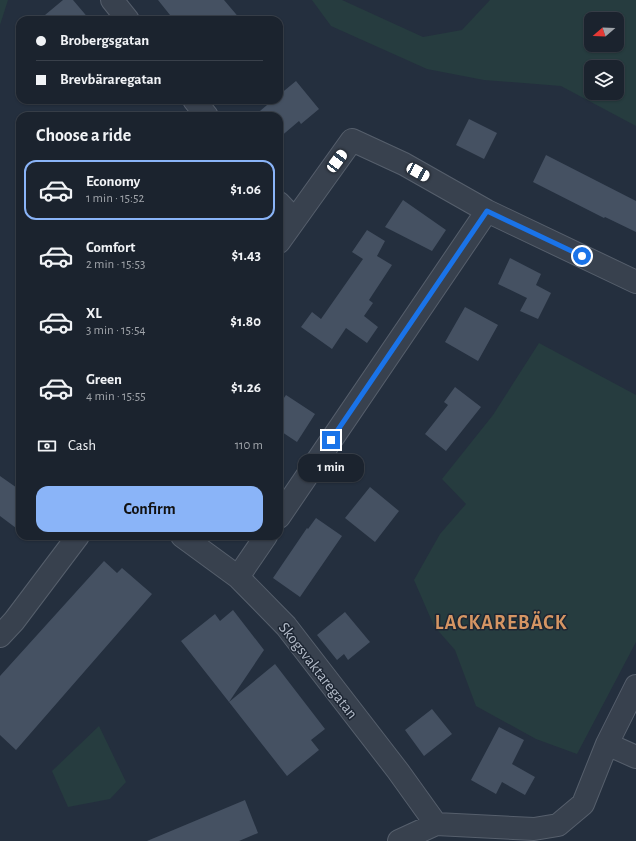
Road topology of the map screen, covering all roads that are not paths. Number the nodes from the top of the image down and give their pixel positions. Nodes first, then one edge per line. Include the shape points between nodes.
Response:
1 (112, 0) edge
2 (125, 16) edge
3 (197, 104) edge
4 (204, 112) edge
5 (283, 207) edge
6 (487, 211) junction
7 (294, 219) junction
8 (283, 236) edge
9 (636, 282) edge
10 (283, 511) edge
11 (75, 540) edge
12 (188, 540) edge
13 (263, 540) edge
14 (238, 576) junction
15 (0, 636) edge
16 (636, 686) edge
17 (607, 744) junction
18 (636, 757) edge
19 (436, 824) junction
20 (399, 841) edge

1 - 2 street
3 - 4 street
5 - 7 street
6 - 7 street via 404,164 352,140
6 - 9 street
6 - 10 street
7 - 8 street
11 - 15 street
12 - 14 street, Skogsvaktaregatan
13 - 14 street
14 - 19 street, Skogsvaktaregatan via 286,626
16 - 17 street
17 - 18 street
17 - 19 street via 583,804 558,825 534,829
19 - 20 street

